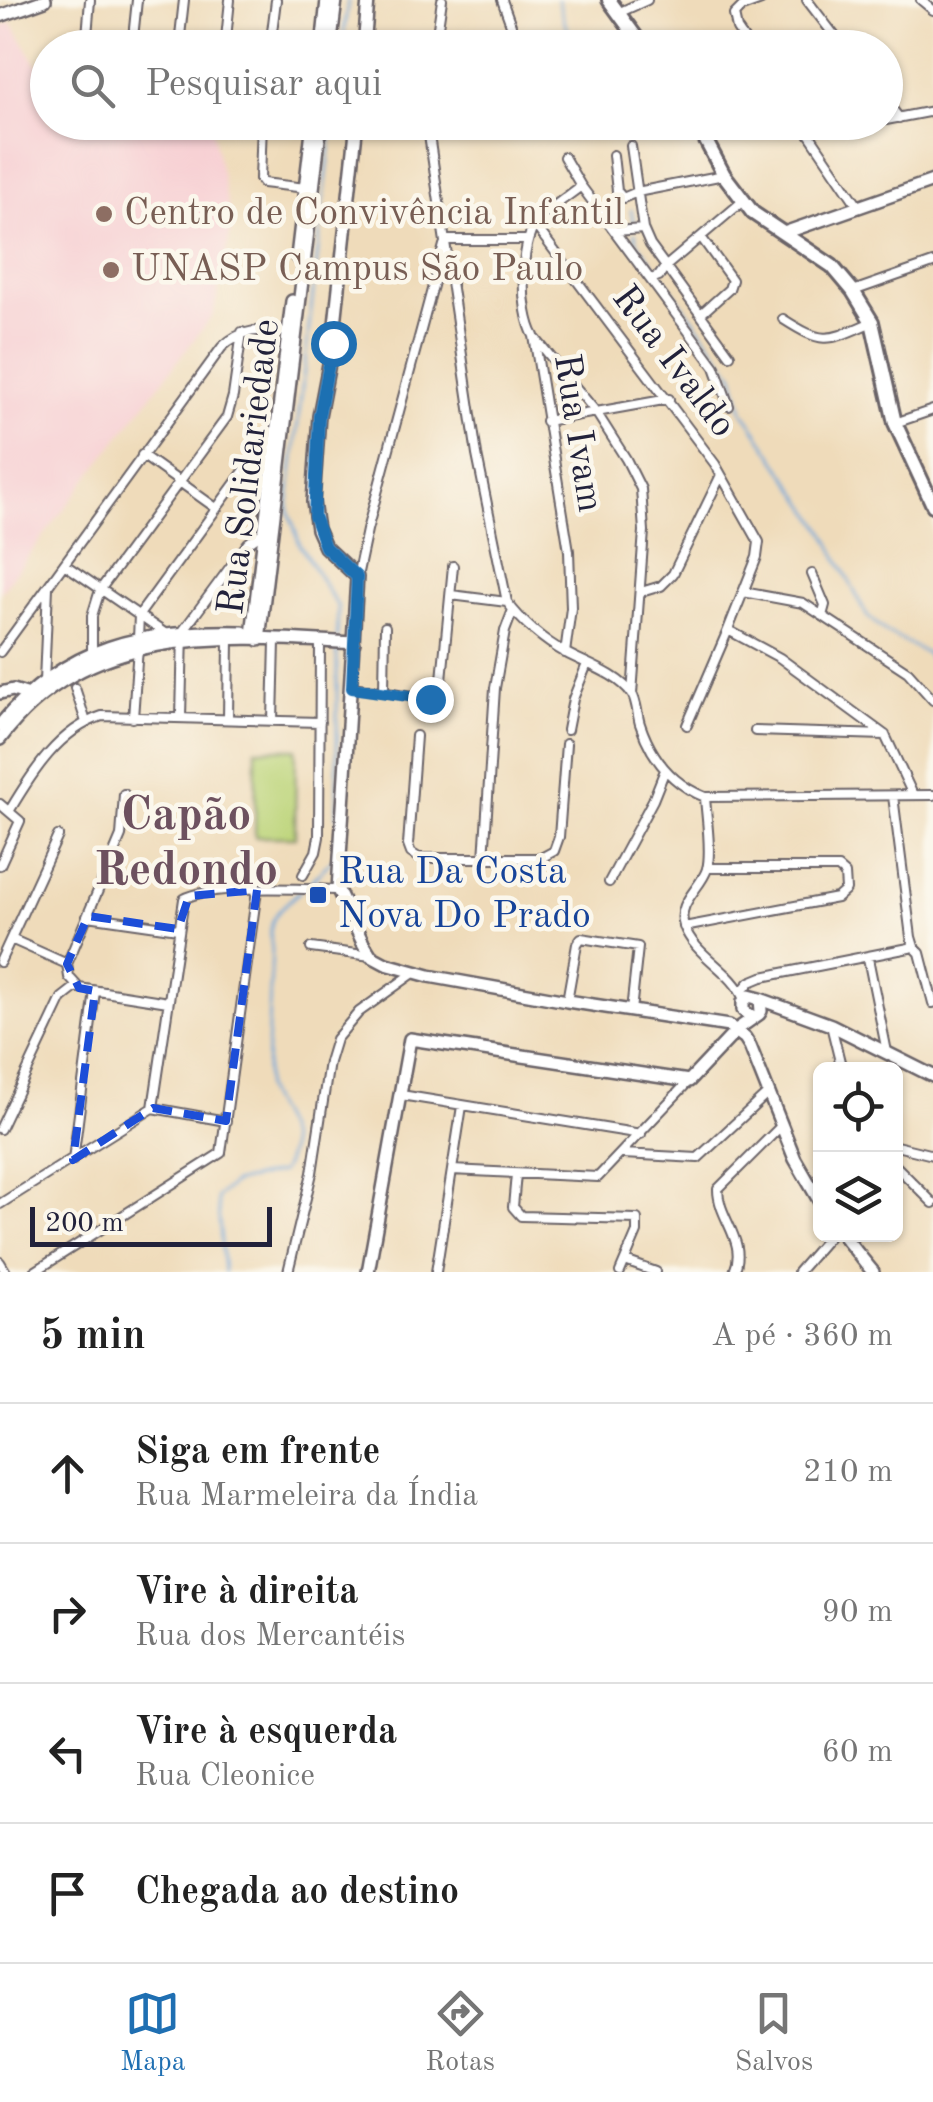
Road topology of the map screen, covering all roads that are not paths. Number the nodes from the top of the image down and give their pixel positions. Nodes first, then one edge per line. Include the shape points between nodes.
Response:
1 (25, 0) edge
2 (45, 0) edge
3 (90, 0) edge
4 (137, 0) edge
5 (184, 0) edge
6 (230, 0) edge
7 (276, 0) edge
8 (327, 0) edge
9 (336, 0) edge
10 (368, 0) edge
11 (442, 0) edge
12 (502, 0) edge
13 (609, 0) edge
14 (647, 0) edge
15 (761, 0) edge
16 (807, 0) edge
17 (921, 0) edge
18 (933, 10) edge
19 (1, 12) edge
20 (618, 13) junction
21 (512, 25) dead end
22 (87, 30) edge
23 (134, 30) edge
24 (181, 30) edge
25 (227, 30) edge
26 (272, 30) edge
27 (324, 30) edge
28 (332, 30) edge
29 (366, 30) edge
30 (438, 30) edge
31 (631, 30) edge
32 (739, 30) edge
33 (830, 30) edge
34 (933, 111) edge
35 (903, 117) edge
36 (261, 140) edge
37 (312, 140) edge
38 (318, 140) edge
39 (355, 140) edge
40 (430, 140) edge
41 (706, 140) edge
42 (813, 140) edge
43 (631, 146) dead end
44 (613, 154) dead end
45 (564, 156) dead end
46 (724, 175) junction
47 (933, 180) edge
48 (580, 186) junction
49 (309, 188) junction
50 (636, 192) junction
51 (743, 201) junction
52 (858, 206) junction
53 (535, 225) junction
54 (641, 230) junction
55 (620, 231) junction
56 (784, 234) junction
57 (701, 236) junction
58 (445, 240) junction
59 (528, 240) junction
60 (933, 263) edge
61 (664, 269) junction
62 (652, 278) junction
63 (853, 291) junction
64 (701, 314) junction
65 (783, 319) dead end
66 (872, 322) junction
67 (242, 332) junction
68 (292, 333) junction
69 (534, 336) junction
70 (730, 355) dead end
71 (669, 399) junction
72 (729, 406) dead end
73 (933, 410) edge
74 (596, 412) junction
75 (546, 421) junction
76 (895, 423) junction
77 (275, 439) junction
78 (142, 456) junction
79 (722, 475) junction
80 (180, 482) junction
81 (933, 506) edge
82 (216, 508) junction
83 (268, 530) junction
84 (64, 564) junction
85 (453, 566) dead end
86 (812, 574) dead end
87 (357, 577) junction
88 (48, 585) junction
89 (100, 590) junction
90 (641, 592) junction
91 (742, 592) junction
92 (450, 595) junction
93 (510, 606) junction
94 (139, 615) junction
95 (822, 616) junction
96 (385, 627) dead end
97 (728, 630) junction
98 (166, 634) junction
99 (183, 635) junction
100 (256, 636) junction
101 (321, 639) junction
102 (352, 639) junction
103 (229, 640) junction
104 (275, 641) junction
105 (138, 643) junction
106 (0, 652) edge
107 (565, 653) junction
108 (92, 654) junction
109 (587, 664) junction
110 (44, 682) junction
111 (75, 688) dead end
112 (352, 688) junction
113 (384, 692) junction
114 (0, 693) edge
115 (632, 694) junction
116 (29, 695) junction
117 (933, 700) edge
118 (133, 718) junction
119 (181, 718) junction
120 (228, 720) junction
121 (273, 721) junction
122 (86, 722) junction
123 (320, 722) junction
124 (687, 724) dead end
125 (566, 730) dead end
126 (755, 732) dead end
127 (1, 733) edge
128 (886, 735) junction
129 (416, 736) dead end
130 (566, 744) dead end
131 (665, 770) junction
132 (124, 794) dead end
133 (914, 795) junction
134 (933, 795) edge
135 (893, 796) junction
136 (705, 797) junction
137 (0, 804) edge
138 (10, 810) junction
139 (58, 836) dead end
140 (484, 859) junction
141 (1, 861) edge
142 (707, 868) junction
143 (304, 875) dead end
144 (609, 882) dead end
145 (257, 890) junction
146 (332, 890) junction
147 (88, 916) junction
148 (684, 927) junction
149 (178, 928) junction
150 (11, 939) junction
151 (914, 947) junction
152 (312, 948) dead end
153 (372, 956) junction
154 (868, 958) junction
155 (0, 962) edge
156 (67, 964) junction
157 (415, 972) junction
158 (76, 986) junction
159 (95, 991) junction
160 (750, 996) junction
161 (566, 1001) junction
162 (168, 1002) junction
163 (933, 1003) edge
164 (631, 1010) junction
165 (790, 1012) junction
166 (758, 1015) junction
167 (831, 1026) junction
168 (738, 1029) junction
169 (887, 1052) junction
170 (840, 1062) edge
171 (933, 1076) edge
172 (689, 1081) junction
173 (767, 1094) junction
174 (402, 1095) junction
175 (462, 1106) junction
176 (152, 1108) junction
177 (226, 1121) junction
178 (780, 1126) junction
179 (0, 1130) edge
180 (641, 1134) junction
181 (903, 1148) edge
182 (623, 1154) junction
183 (933, 1155) edge
184 (74, 1160) junction
185 (452, 1170) junction
186 (903, 1173) edge
187 (516, 1174) junction
188 (813, 1189) edge
189 (0, 1204) edge
190 (933, 1204) edge
191 (824, 1242) edge
192 (849, 1242) edge
193 (625, 1261) junction
194 (0, 1262) edge
195 (6, 1272) edge
196 (34, 1272) edge
197 (288, 1272) edge
198 (368, 1272) edge
199 (436, 1272) edge
200 (620, 1272) edge
201 (656, 1272) edge
202 (734, 1272) edge
203 (798, 1272) edge
204 (873, 1272) edge

1 - 19 street
2 - 19 street
3 - 22 street
4 - 23 street
5 - 24 street
6 - 25 street
7 - 26 street
8 - 27 street
9 - 28 street
10 - 29 street
11 - 30 street
12 - 21 street
13 - 20 main road
14 - 20 street
15 - 32 street via 736,10
16 - 33 street
17 - 18 street
20 - 31 main road
34 - 35 street
36 - 49 street via 263,183
37 - 49 street, Rua Solidariedade
38 - 49 street, Rua Solidariedade
39 - 87 street via 320,403 314,502 325,547
40 - 58 street
41 - 46 main road
42 - 52 street
43 - 50 street
44 - 50 street via 618,194
45 - 48 street
46 - 50 street
46 - 51 main road
47 - 52 street
48 - 53 street
48 - 55 street
49 - 68 street, Rua Solidariedade
50 - 54 street
51 - 56 main road
51 - 57 street
52 - 56 street
53 - 59 street, Rua Ivam
53 - 71 street, Rua Ivaldo
54 - 55 street
54 - 61 street
55 - 62 street
56 - 63 main road via 825,260
57 - 61 street
57 - 64 street via 732,280
58 - 59 street
58 - 87 street
58 - 93 street via 477,455
59 - 69 street, Rua Ivam via 523,308
60 - 63 street
61 - 62 street
61 - 64 street
62 - 72 street via 719,373
63 - 66 main road
64 - 70 street
65 - 66 street via 824,339
66 - 76 main road
67 - 68 street
67 - 78 street via 211,359
67 - 80 street via 231,406
68 - 77 street, Rua Solidariedade
68 - 83 street, Rua Solidariedade
69 - 74 street
69 - 75 street, Rua Ivam
71 - 74 street
71 - 79 street, Rua Ivaldo
73 - 76 street
74 - 75 street
74 - 90 street via 644,500
75 - 107 street, Rua Ivam via 569,551
76 - 81 main road
77 - 82 street
77 - 83 street, Rua Solidariedade
78 - 80 street
78 - 84 street
79 - 90 street via 674,574
79 - 91 street, Rua Ivaldo via 758,538
80 - 82 street
80 - 89 street
82 - 94 street
83 - 99 street via 248,543
83 - 100 street, Rua Solidariedade
84 - 88 street
84 - 89 street
85 - 92 street
86 - 95 street via 825,605
87 - 102 street
88 - 106 street
88 - 110 street
89 - 94 street
89 - 108 street
90 - 115 street
91 - 95 street via 790,598
91 - 97 street
92 - 93 street
92 - 113 street via 440,700
93 - 107 street
93 - 140 street via 495,688
94 - 98 street
94 - 105 street
95 - 117 street via 908,672
96 - 113 street
97 - 124 street
97 - 128 street via 780,658
98 - 99 street
98 - 105 street
99 - 100 street
99 - 103 street
99 - 105 street
99 - 119 street
100 - 101 street
100 - 103 street
100 - 104 street
101 - 102 street
101 - 104 street
101 - 123 street
102 - 112 street
103 - 120 street
104 - 121 street
105 - 108 street
105 - 118 street
105 - 127 street via 67,677
107 - 109 street
108 - 110 street
109 - 115 street
109 - 125 street
110 - 116 street
111 - 122 street
112 - 113 street
112 - 146 street
114 - 116 street
115 - 131 street
116 - 127 street
118 - 119 street
118 - 122 street
119 - 120 street
120 - 121 street
121 - 123 street
122 - 138 street via 40,764
123 - 143 street via 318,846
126 - 128 street
128 - 133 street
129 - 140 street via 411,852 416,858
130 - 140 street via 554,852
131 - 136 street
131 - 144 street
132 - 147 street via 121,836
133 - 134 street
133 - 135 street
135 - 136 street
135 - 151 street
136 - 142 street
137 - 138 street
138 - 141 street via 20,821
139 - 150 street
142 - 148 street via 686,903
142 - 148 street via 838,868 846,890 837,898
145 - 146 street
145 - 149 street via 189,896
145 - 177 street
146 - 153 street
147 - 149 street
147 - 156 street
148 - 160 street
149 - 162 street
150 - 155 street
150 - 156 street
151 - 154 street
151 - 163 street
152 - 153 street
153 - 157 street
154 - 160 street via 762,977
154 - 169 street
156 - 158 street
157 - 161 street
157 - 197 street via 358,1012 336,1039
158 - 159 street
158 - 179 street via 62,998
159 - 162 street
159 - 184 street
160 - 165 street
160 - 166 street via 747,1014
160 - 168 street
161 - 164 street
161 - 164 street via 576,944 590,938 638,948
162 - 176 street
164 - 168 street
165 - 166 street
165 - 167 street
166 - 168 street
167 - 169 street
167 - 170 street
168 - 172 street
168 - 173 street
169 - 171 street
172 - 174 street via 410,1039
172 - 180 street
173 - 178 street
173 - 182 street via 698,1158
174 - 175 street
174 - 198 street
175 - 180 street
175 - 185 street
176 - 177 street
176 - 184 street
177 - 196 street via 213,1160
178 - 188 street
178 - 202 street via 718,1189 738,1250
180 - 182 street
181 - 183 street
182 - 187 street via 598,1177
184 - 189 street
185 - 187 street
185 - 199 street
186 - 190 street
187 - 193 street via 513,1208 521,1216 638,1219
191 - 203 street
192 - 204 street
193 - 200 street
193 - 201 street
194 - 195 street

